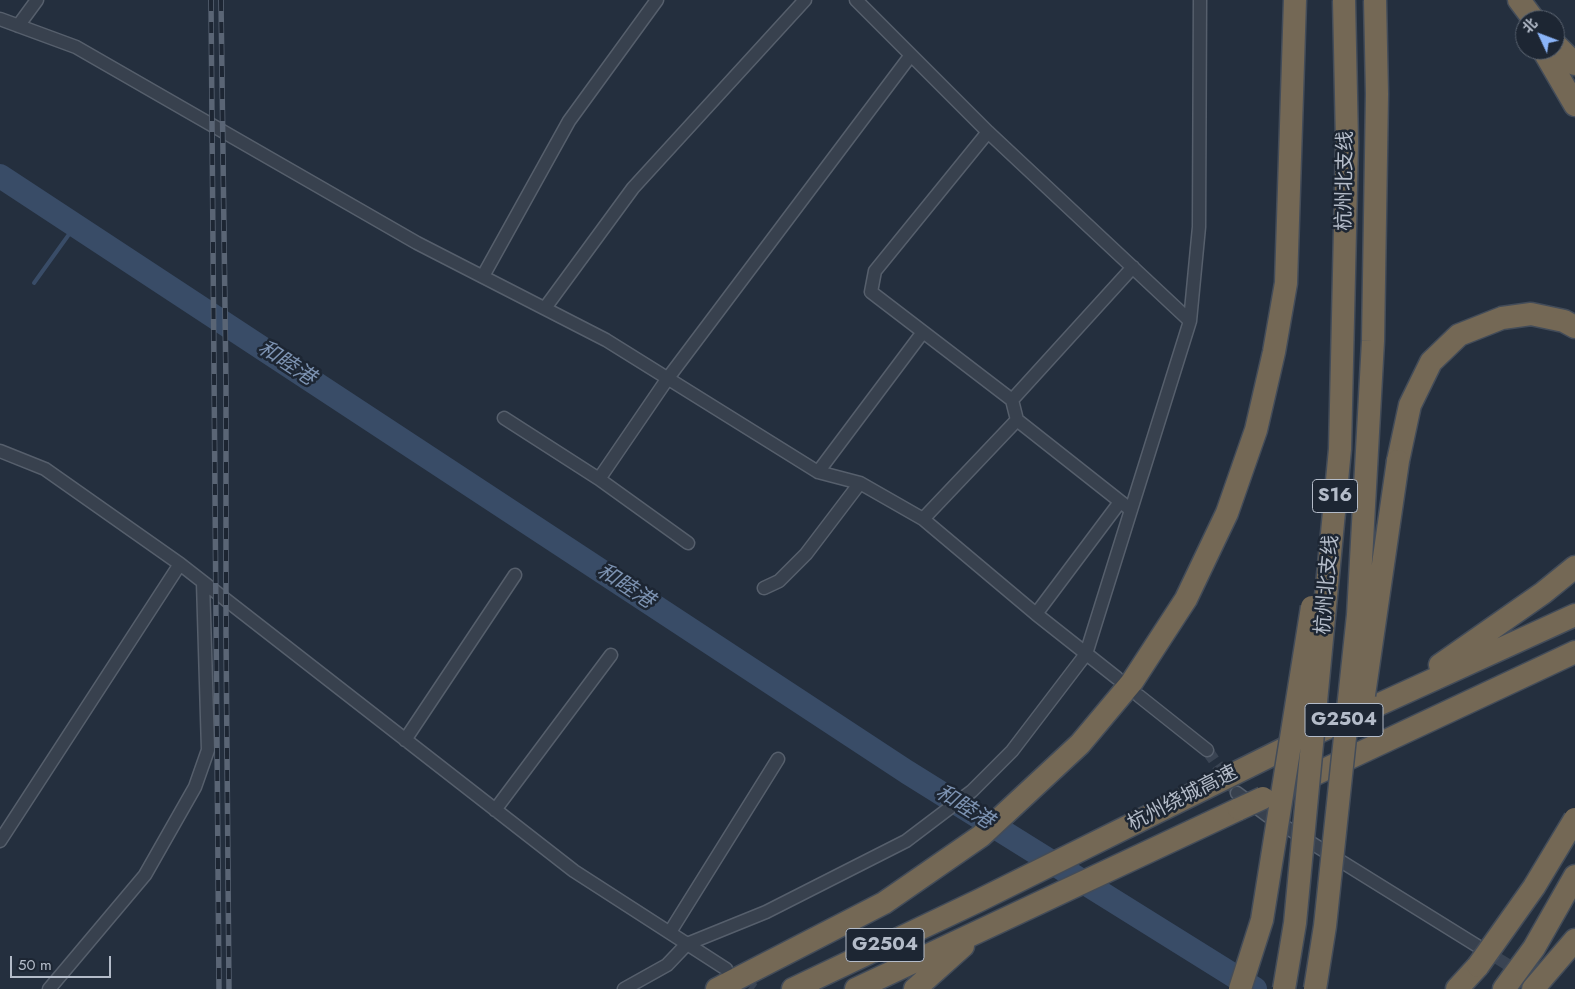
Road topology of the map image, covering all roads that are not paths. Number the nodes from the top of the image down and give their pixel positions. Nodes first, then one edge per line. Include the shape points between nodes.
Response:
1 (37, 0) edge
2 (657, 0) edge
3 (805, 0) edge
4 (856, 0) edge
5 (1200, 0) edge
6 (1295, 0) edge
7 (1344, 0) edge
8 (1375, 0) edge
9 (0, 19) edge
10 (18, 26) junction
11 (1565, 54) edge
12 (911, 55) junction
13 (1549, 60) edge
14 (1575, 64) edge
15 (1575, 105) edge
16 (988, 132) junction
17 (1134, 267) junction
18 (483, 276) junction
19 (545, 308) junction
20 (1190, 321) junction
21 (1575, 327) edge
22 (923, 332) junction
23 (668, 378) junction
24 (1012, 400) junction
25 (504, 418) dead end
26 (1017, 420) junction
27 (1340, 449) junction
28 (0, 452) edge
29 (818, 472) junction
30 (599, 479) junction
31 (860, 483) junction
32 (1120, 502) junction
33 (1131, 510) junction
34 (923, 519) junction
35 (688, 543) dead end
36 (180, 564) junction
37 (1575, 567) edge
38 (515, 575) dead end
39 (203, 582) junction
40 (764, 588) dead end
41 (1036, 614) junction
42 (1575, 615) edge
43 (1575, 652) edge
44 (1086, 654) junction
45 (611, 656) dead end
46 (1116, 678) dead end
47 (1139, 696) dead end
48 (1394, 697) junction
49 (405, 740) junction
50 (1207, 750) tunnel mouth
51 (778, 759) dead end
52 (1238, 801) junction
53 (495, 810) junction
54 (1575, 820) edge
55 (0, 841) edge
56 (1575, 876) edge
57 (993, 924) junction
58 (1325, 926) junction
59 (670, 932) junction
60 (1575, 940) edge
61 (687, 944) junction
62 (1488, 962) junction
63 (722, 979) edge
64 (49, 989) edge
65 (624, 989) edge
66 (793, 989) edge
67 (856, 989) edge
68 (915, 989) edge
69 (1240, 989) edge
70 (1284, 989) edge
71 (1315, 989) edge
72 (1457, 989) edge
73 (1504, 989) edge
74 (1533, 989) edge

1 - 10 street
2 - 18 street via 569,121
3 - 19 street via 633,188
4 - 12 street
5 - 20 street via 1199,227
6 - 63 highway via 1286,283 1274,352 1256,430 1227,513 1186,599 1132,682 1080,744 981,836 884,904
7 - 27 highway, 杭州北支线 / S16, bridge via 1347,142
8 - 58 highway, 杭州北支线 / S16, bridge via 1377,94 1373,341 1358,615
9 - 10 street
10 - 18 street via 76,47 417,243
11 - 14 highway
12 - 16 street
12 - 23 street
13 - 15 highway
16 - 17 street
16 - 22 street via 875,271 871,292
17 - 20 street
17 - 24 street
18 - 19 street
19 - 23 street
20 - 33 street
21 - 58 highway, bridge via 1564,321 1530,314 1502,318 1459,335 1431,362 1410,405 1398,461 1377,617
22 - 24 street
22 - 29 street
23 - 29 street
23 - 30 street
24 - 26 street
25 - 30 street
26 - 32 street
26 - 34 street
27 - 69 highway, bridge via 1262,920
27 - 70 highway, 杭州北支线 / S16, bridge via 1297,904
28 - 36 street via 45,469
29 - 31 street
30 - 35 street
31 - 34 street
31 - 40 street via 806,554 779,581
32 - 33 street
32 - 41 street
33 - 44 street
34 - 41 street
36 - 39 street
36 - 55 street
37 - 48 highway
38 - 49 street
39 - 49 street
39 - 64 street via 208,750 195,787 145,875
41 - 44 street
42 - 48 highway, 杭州绕城高速 / G2504
43 - 52 highway, 杭州绕城高速 / G2504, bridge via 1263,798
44 - 46 street
44 - 61 street via 1012,751 972,791 906,842 766,912
45 - 53 street
47 - 50 street
48 - 66 highway, 杭州绕城高速 / G2504 via 978,902
49 - 53 street
51 - 59 street
52 - 57 highway, 杭州绕城高速 / G2504 via 1147,852
52 - 62 street via 1268,816
53 - 59 street via 574,871
54 - 62 highway, bridge
56 - 73 highway via 1534,948
57 - 67 highway, 杭州绕城高速 / G2504
57 - 68 highway
58 - 71 highway, 杭州北支线 / S16, bridge
59 - 61 street
60 - 74 highway
61 - 63 street
61 - 65 street via 667,965
62 - 72 highway

